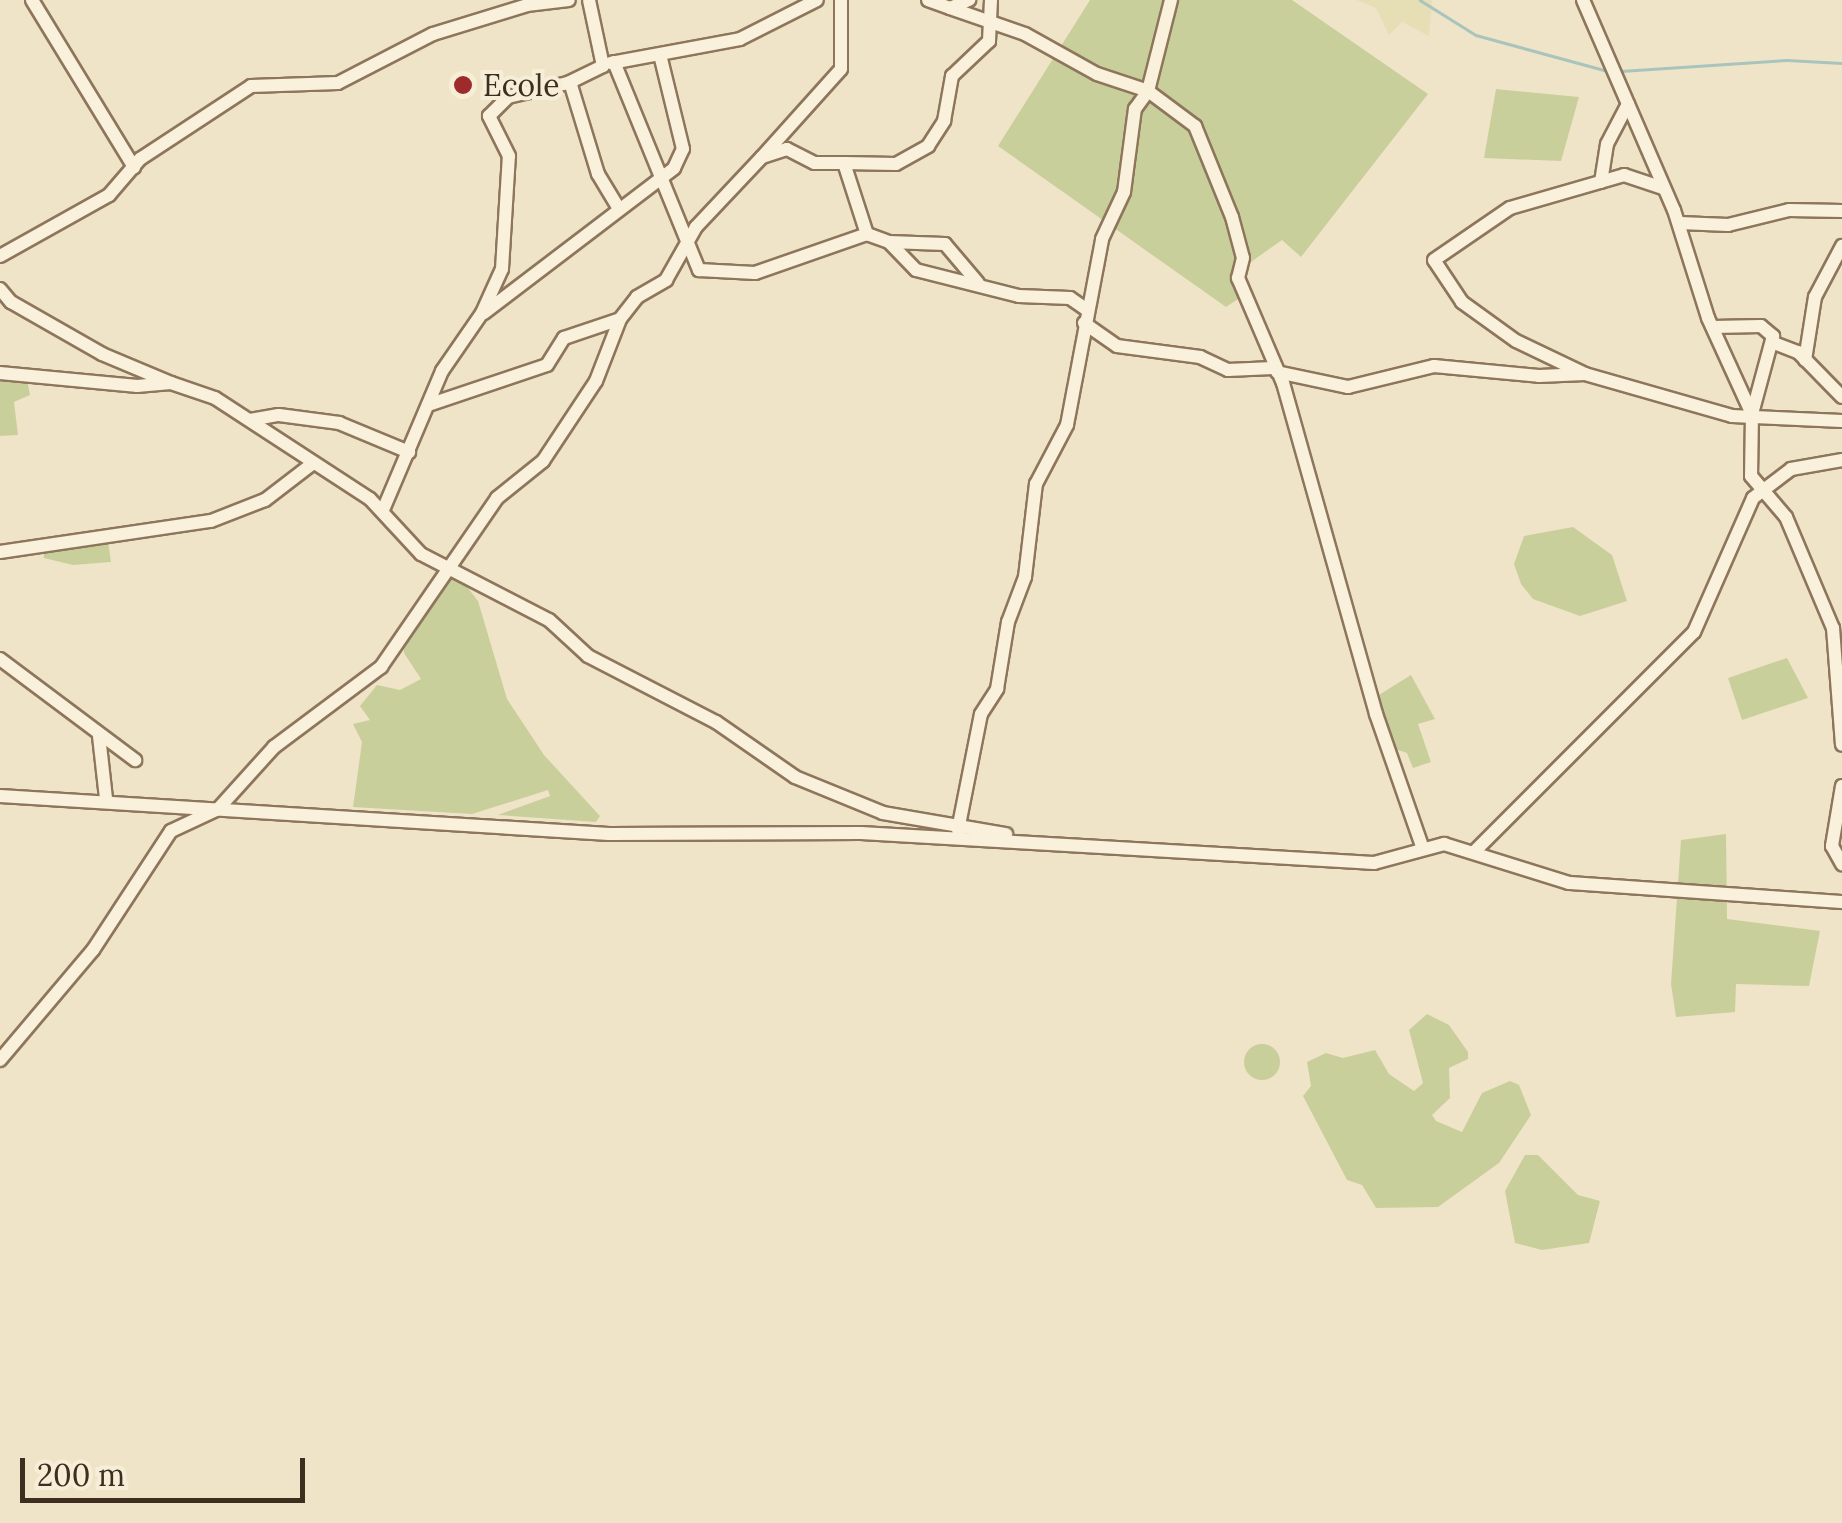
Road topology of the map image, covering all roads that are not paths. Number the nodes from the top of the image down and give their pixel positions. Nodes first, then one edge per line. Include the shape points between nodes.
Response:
1 (32, 0) edge
2 (569, 0) edge
3 (589, 0) edge
4 (816, 0) edge
5 (841, 0) edge
6 (928, 0) edge
7 (969, 0) edge
8 (991, 0) edge
9 (1170, 0) edge
10 (1583, 0) edge
11 (950, 8) junction
12 (992, 27) junction
13 (661, 59) junction
14 (609, 64) junction
15 (570, 82) junction
16 (1148, 91) junction
17 (1628, 104) junction
18 (762, 157) junction
19 (844, 163) junction
20 (134, 168) junction
21 (656, 179) junction
22 (1601, 182) junction
23 (1664, 188) junction
24 (617, 206) junction
25 (1842, 211) edge
26 (1680, 224) junction
27 (867, 234) junction
28 (889, 242) junction
29 (686, 246) junction
30 (1842, 246) edge
31 (0, 256) edge
32 (978, 283) junction
33 (0, 289) edge
34 (482, 313) junction
35 (1085, 316) junction
36 (620, 319) junction
37 (1713, 327) junction
38 (1774, 343) junction
39 (1805, 360) junction
40 (1275, 370) junction
41 (0, 373) edge
42 (1585, 374) junction
43 (171, 383) junction
44 (1842, 397) edge
45 (430, 404) junction
46 (1752, 416) junction
47 (250, 420) junction
48 (1842, 420) edge
49 (409, 452) junction
50 (1842, 460) edge
51 (312, 464) junction
52 (1763, 489) junction
53 (382, 510) junction
54 (0, 552) edge
55 (453, 571) junction
56 (0, 659) edge
57 (100, 736) junction
58 (1842, 745) edge
59 (135, 760) dead end
60 (1842, 786) edge
61 (0, 796) edge
62 (106, 798) junction
63 (220, 806) junction
64 (958, 830) junction
65 (1422, 849) junction
66 (1474, 852) junction
67 (1842, 864) edge
68 (1842, 902) edge
69 (0, 1060) edge

1 - 20 street
2 - 20 street via 527,5 433,34 338,84 251,86
3 - 14 street
4 - 13 street via 740,40
5 - 18 street via 841,69
6 - 11 street
7 - 11 street
8 - 12 street
9 - 16 street
10 - 17 street
11 - 12 street
12 - 16 street via 1025,34 1097,74
12 - 19 street via 984,49 952,76 941,130 920,154 896,164
13 - 14 street
13 - 21 street via 683,148 674,168
14 - 15 street
14 - 21 street
15 - 24 street via 598,174
15 - 34 street via 508,97 488,116 508,150 509,172 502,269
16 - 35 street via 1136,108 1124,192 1102,240
16 - 40 street via 1194,126 1232,217 1243,258 1238,278 1256,308
17 - 22 street via 1607,144
17 - 23 street
18 - 19 street via 787,148 815,163
18 - 29 street via 718,200
19 - 27 street
20 - 31 street via 108,195
21 - 24 street
21 - 29 street via 673,202
22 - 23 street via 1631,176
22 - 42 street via 1510,208 1434,260 1462,302 1516,341
23 - 26 street
24 - 34 street via 566,255
25 - 26 street via 1789,210 1728,225
26 - 37 street
27 - 28 street
27 - 29 street via 733,276 699,270
28 - 32 street via 916,270
28 - 32 street via 945,244
29 - 36 street via 666,280 645,289
30 - 39 street via 1813,303
32 - 35 street via 1019,296 1070,298
33 - 43 street via 11,302 102,354
34 - 45 street via 442,371
35 - 40 street via 1117,346 1197,356 1228,370
35 - 64 street via 1071,407 1039,473 1025,578 1008,622 997,689 981,714
36 - 45 street via 564,338 547,365
36 - 55 street via 596,381 543,461 498,498
37 - 38 street via 1761,326
37 - 46 street
38 - 39 street
38 - 46 street
39 - 44 street
40 - 42 street via 1348,387 1434,366
40 - 65 street via 1318,492 1376,714
41 - 43 street via 136,386
42 - 46 street
43 - 47 street via 215,398
45 - 49 street
46 - 48 street
46 - 52 street via 1748,464
47 - 49 street via 279,415 339,423
47 - 51 street
49 - 53 street
50 - 52 street via 1791,468
51 - 53 street
51 - 54 street via 265,500 211,521
52 - 58 street via 1786,516 1833,628
52 - 66 street via 1747,509 1694,632
53 - 55 street via 421,554
55 - 63 street via 382,668 274,747
55 - 64 street via 549,620 588,656 716,722 795,777 883,812
56 - 57 street
57 - 59 street
57 - 62 street
60 - 67 street via 1832,846
61 - 62 street
62 - 63 street
63 - 64 street via 609,834
63 - 69 street via 166,837 92,950
64 - 65 street via 1013,840 1374,863
65 - 66 street via 1444,844
66 - 68 street via 1570,884

